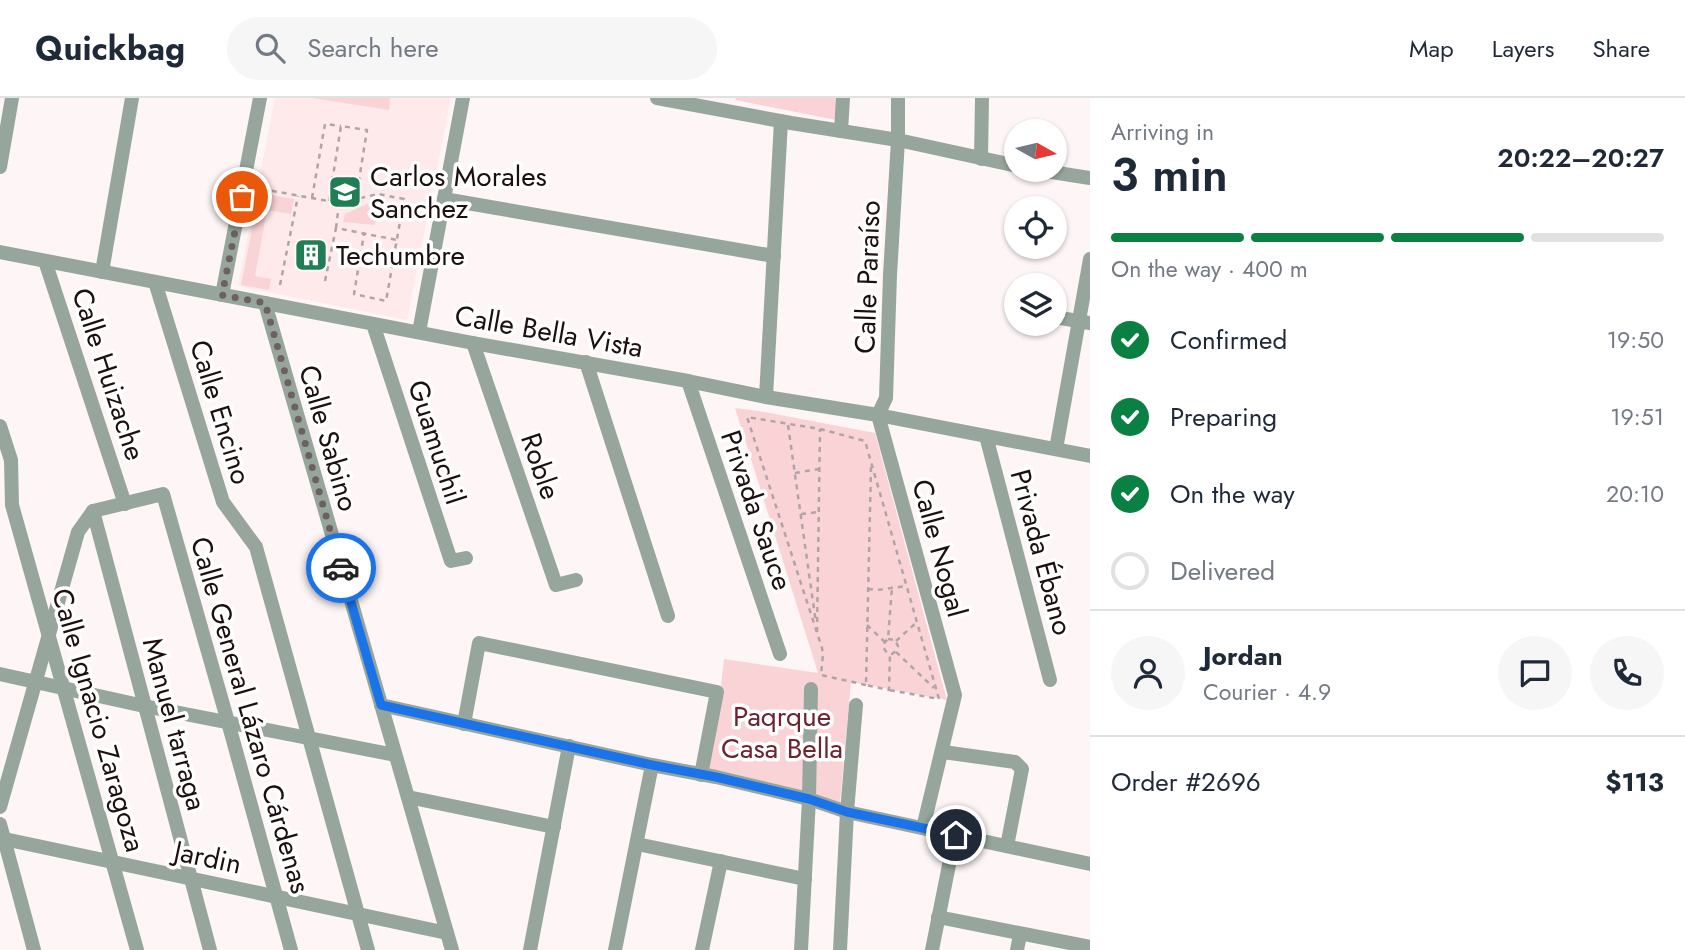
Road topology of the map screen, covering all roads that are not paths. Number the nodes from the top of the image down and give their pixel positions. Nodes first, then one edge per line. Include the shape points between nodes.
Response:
1 (12, 98) edge
2 (132, 98) edge
3 (260, 98) edge
4 (463, 98) edge
5 (657, 98) edge
6 (843, 98) edge
7 (898, 98) edge
8 (982, 98) edge
9 (727, 104) edge
10 (781, 121) junction
11 (842, 131) junction
12 (898, 140) junction
13 (981, 159) junction
14 (1004, 163) edge
15 (0, 167) edge
16 (1068, 175) edge
17 (1090, 178) edge
18 (444, 199) junction
19 (0, 252) edge
20 (774, 256) junction
21 (1090, 259) edge
22 (45, 261) junction
23 (102, 272) junction
24 (155, 282) junction
25 (222, 295) junction
26 (265, 303) junction
27 (1084, 322) edge
28 (373, 324) junction
29 (419, 332) junction
30 (473, 343) junction
31 (586, 362) junction
32 (688, 381) junction
33 (766, 397) junction
34 (878, 415) junction
35 (0, 426) edge
36 (986, 436) junction
37 (1056, 449) junction
38 (1090, 456) edge
39 (125, 504) junction
40 (93, 511) junction
41 (466, 558) dead end
42 (576, 580) dead end
43 (668, 616) dead end
44 (49, 634) junction
45 (780, 654) dead end
46 (0, 674) edge
47 (1050, 680) dead end
48 (36, 681) junction
49 (64, 688) junction
50 (811, 690) dead end
51 (381, 705) junction
52 (856, 705) dead end
53 (145, 706) junction
54 (228, 722) junction
55 (464, 724) junction
56 (310, 738) junction
57 (569, 746) junction
58 (943, 752) junction
59 (396, 755) junction
60 (652, 765) junction
61 (701, 775) junction
62 (408, 797) junction
63 (809, 799) junction
64 (0, 807) edge
65 (847, 812) junction
66 (554, 827) junction
67 (923, 828) junction
68 (1, 834) edge
69 (956, 835) junction
70 (637, 844) junction
71 (1007, 846) junction
72 (720, 861) junction
73 (114, 862) junction
74 (1090, 864) edge
75 (192, 878) junction
76 (804, 878) junction
77 (276, 896) junction
78 (358, 914) junction
79 (938, 918) junction
80 (447, 933) junction
81 (1020, 935) junction
82 (1090, 947) edge
83 (34, 950) edge
84 (138, 950) edge
85 (210, 950) edge
86 (290, 950) edge
87 (368, 950) edge
88 (452, 950) edge
89 (530, 950) edge
90 (615, 950) edge
91 (702, 950) edge
92 (801, 950) edge
93 (840, 950) edge
94 (932, 950) edge
95 (1017, 950) edge

1 - 15 street
2 - 23 street
3 - 25 street
4 - 18 street
5 - 9 street
6 - 11 street
7 - 12 street, Calle Paraíso
8 - 13 street
9 - 10 street
10 - 11 street
10 - 20 street
11 - 12 street
12 - 13 street
12 - 34 street, Calle Paraíso via 886,398
13 - 14 street
16 - 17 street
18 - 20 street
18 - 29 street
19 - 22 street, Calle Bella Vista
20 - 33 street
21 - 27 street
22 - 23 street, Calle Bella Vista
22 - 39 street, Calle Huizache
23 - 24 street, Calle Bella Vista
24 - 25 street, Calle Bella Vista
24 - 56 street, Calle Encino via 223,502 256,547
25 - 26 street, Calle Bella Vista
26 - 28 street, Calle Bella Vista
26 - 51 street, Calle Sabino
27 - 37 street
28 - 29 street, Calle Bella Vista
28 - 41 street, Guamuchil via 451,561
29 - 30 street, Calle Bella Vista
30 - 31 street, Calle Bella Vista
30 - 42 street, Roble via 556,585
31 - 32 street, Calle Bella Vista
31 - 43 street
32 - 33 street, Calle Bella Vista
32 - 45 street, Privada Sauce
33 - 34 street, Calle Bella Vista
34 - 36 street, Calle Bella Vista
34 - 58 street, Calle Nogal via 955,695
35 - 44 street, Calle Ignacio Zaragoza via 11,460 12,505
36 - 37 street, Calle Bella Vista
36 - 47 street, Privada Ébano
37 - 38 street, Calle Bella Vista
39 - 40 street
39 - 54 street, Calle General Lázaro Cárdenas via 163,494
40 - 44 street via 78,532
40 - 53 street, Manuel tarraga
44 - 48 street
44 - 49 street, Calle Ignacio Zaragoza
46 - 48 street
48 - 49 street
48 - 64 street
49 - 53 street
49 - 73 street, Calle Ignacio Zaragoza
50 - 63 street
51 - 55 street
51 - 59 street, Calle Sabino
52 - 65 street
53 - 54 street
53 - 75 street, Manuel tarraga
54 - 56 street
54 - 77 street, Calle General Lázaro Cárdenas
55 - 57 street
55 - 61 street via 479,643 717,692
56 - 59 street
56 - 78 street
57 - 60 street
57 - 66 street
58 - 67 street
58 - 71 street via 1015,762 1022,769
59 - 62 street, Calle Sabino
60 - 61 street
60 - 70 street
61 - 63 street
62 - 66 street
62 - 80 street, Calle Sabino
63 - 65 street
63 - 76 street
65 - 67 street
65 - 93 street
66 - 89 street
67 - 69 street
68 - 73 street, Jardin
68 - 83 street
69 - 71 street
69 - 79 street
70 - 72 street
70 - 90 street
71 - 74 street
72 - 76 street
72 - 91 street
73 - 75 street, Jardin
73 - 84 street, Calle Ignacio Zaragoza
75 - 77 street, Jardin
75 - 85 street, Manuel tarraga
76 - 92 street
77 - 78 street, Jardin
77 - 86 street, Calle General Lázaro Cárdenas
78 - 80 street, Jardin
78 - 87 street
79 - 81 street
79 - 94 street
80 - 88 street, Calle Sabino
81 - 82 street
81 - 95 street

